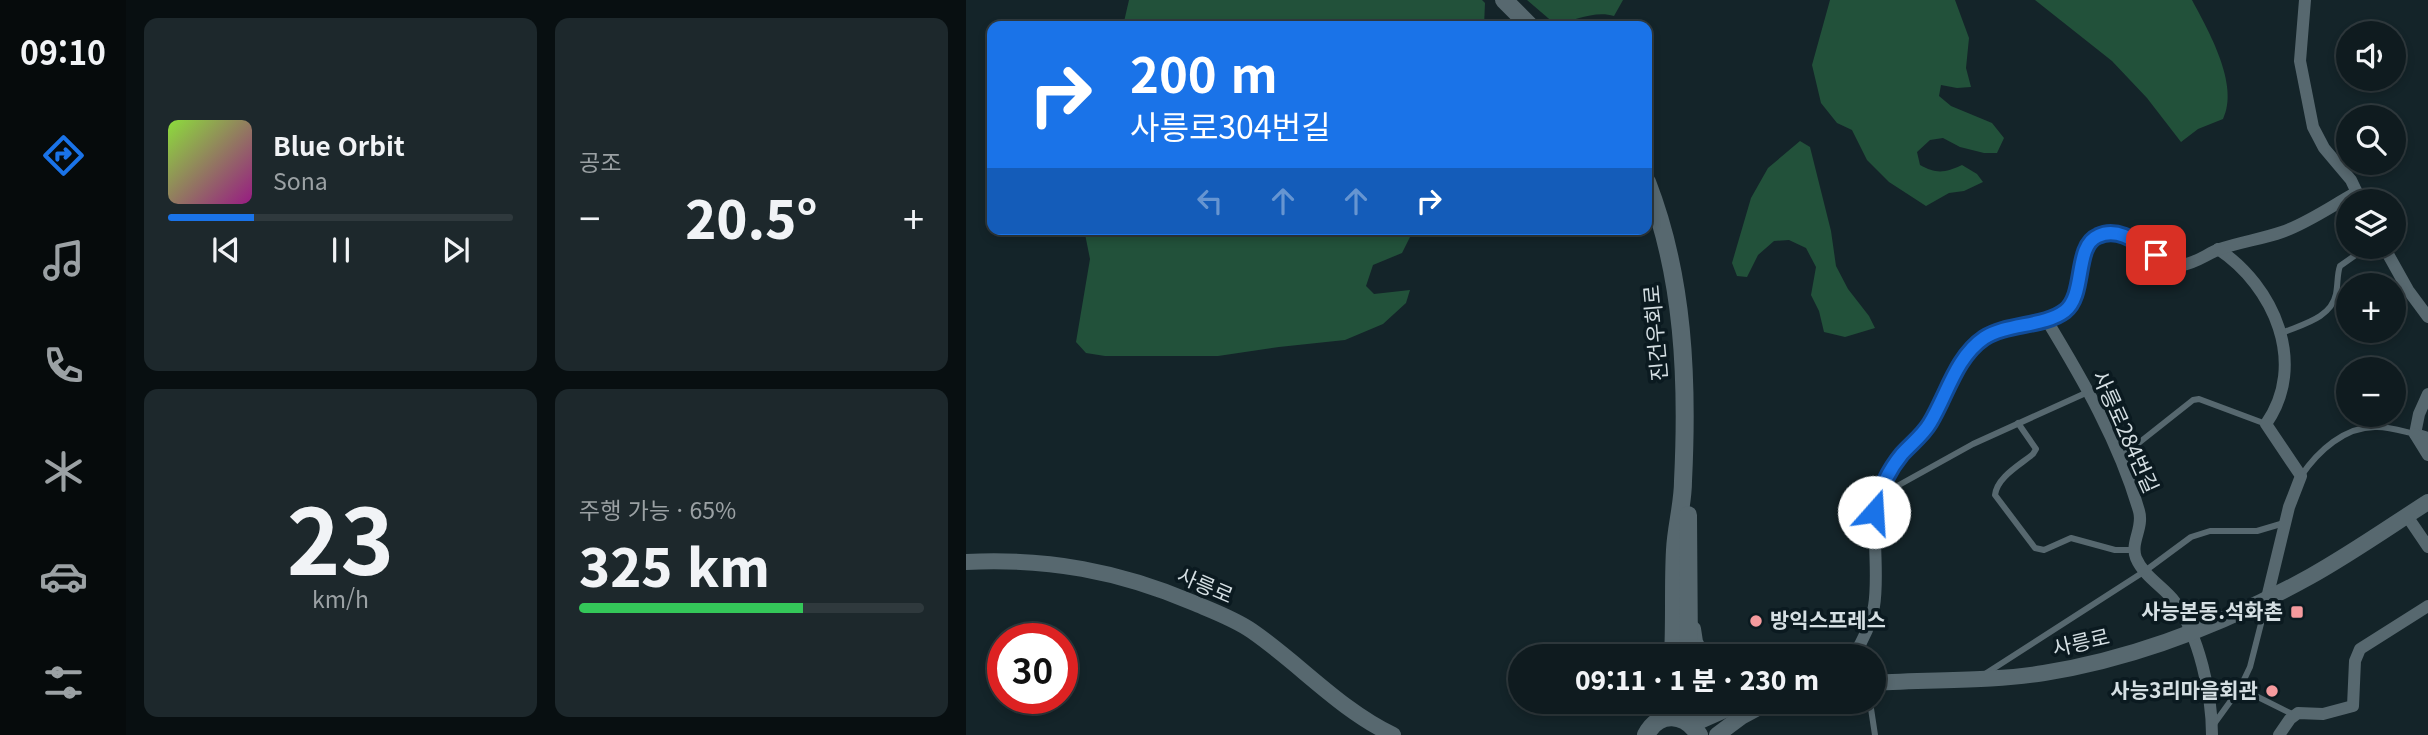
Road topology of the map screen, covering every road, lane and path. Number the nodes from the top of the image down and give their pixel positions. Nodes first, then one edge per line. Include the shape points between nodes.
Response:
1 (1504, 0) edge
2 (2305, 0) edge
3 (1525, 21) edge
4 (2355, 189) edge
5 (1652, 195) edge
6 (2336, 208) edge
7 (2218, 249) junction
8 (2349, 259) edge
9 (2391, 259) edge
10 (2428, 317) edge
11 (2046, 319) junction
12 (2282, 333) junction
13 (2089, 391) junction
14 (2428, 394) edge
15 (2018, 423) junction
16 (2266, 424) junction
17 (2415, 434) junction
18 (2428, 438) edge
19 (2428, 456) edge
20 (2119, 459) junction
21 (2301, 476) junction
22 (1684, 484) junction
23 (1878, 496) junction
24 (2427, 501) edge
25 (2407, 516) junction
26 (2286, 522) junction
27 (2428, 547) edge
28 (2134, 550) junction
29 (966, 562) edge
30 (2145, 571) junction
31 (2267, 598) junction
32 (2428, 606) edge
33 (1689, 609) junction
34 (2192, 632) junction
35 (1673, 644) edge
36 (1689, 644) edge
37 (1696, 644) edge
38 (1860, 644) edge
39 (1978, 679) junction
40 (1886, 682) edge
41 (2240, 688) junction
42 (1658, 714) edge
43 (1719, 714) edge
44 (1747, 714) edge
45 (1872, 714) edge
46 (2294, 715) junction
47 (1693, 727) edge
48 (1648, 731) edge
49 (2212, 731) edge
50 (1393, 735) edge
51 (1717, 735) edge
52 (1875, 735) edge
53 (2279, 735) edge

1 - 3 main road
2 - 4 street via 2300,61 2313,127
5 - 22 main road, 진건우회로 via 1673,269 1683,337
6 - 7 street via 2283,232
7 - 11 street via 2193,262 2173,264 2119,233 2099,235 2087,248 2071,305
7 - 12 street via 2253,279
8 - 12 lane via 2340,265 2335,297 2326,313
9 - 10 street
11 - 13 street, 사릉로284번길
11 - 23 street via 1996,332 1973,347 1928,427 1894,465
12 - 16 street via 2283,387
13 - 15 lane
13 - 20 street, 사릉로284번길
14 - 17 street
15 - 23 lane
15 - 28 lane via 2036,449 2000,481 1995,495 2035,548 2044,550 2071,538 2115,550
16 - 20 lane via 2193,400
16 - 21 street
17 - 18 street
17 - 19 street
17 - 21 lane via 2375,426 2354,430 2319,454
20 - 28 street, 사릉로284번길 via 2139,513
21 - 26 street
22 - 33 main road, 진건우회로
22 - 35 main road, 진건우회로 via 1675,549
23 - 38 street via 1874,512 1877,600
24 - 25 street, 사릉로
25 - 27 street
25 - 31 street, 사릉로
26 - 30 lane via 2257,531 2201,533
26 - 31 street
28 - 30 street
29 - 50 street, 사릉로 via 1049,562 1125,577 1180,597 1250,630 1352,712
30 - 34 street via 2173,600
30 - 39 lane
31 - 34 street, 사릉로
31 - 41 lane via 2256,648
32 - 46 street via 2360,649 2355,661 2353,706
33 - 36 main road, 진건우회로
33 - 37 street
34 - 39 street, 사릉로 via 2072,668
34 - 49 street via 2210,699
39 - 40 street, 사릉로
41 - 46 lane
41 - 49 lane
42 - 48 main road
43 - 47 street
44 - 51 street
45 - 52 lane
46 - 53 street
47 - 48 main road via 1674,717

